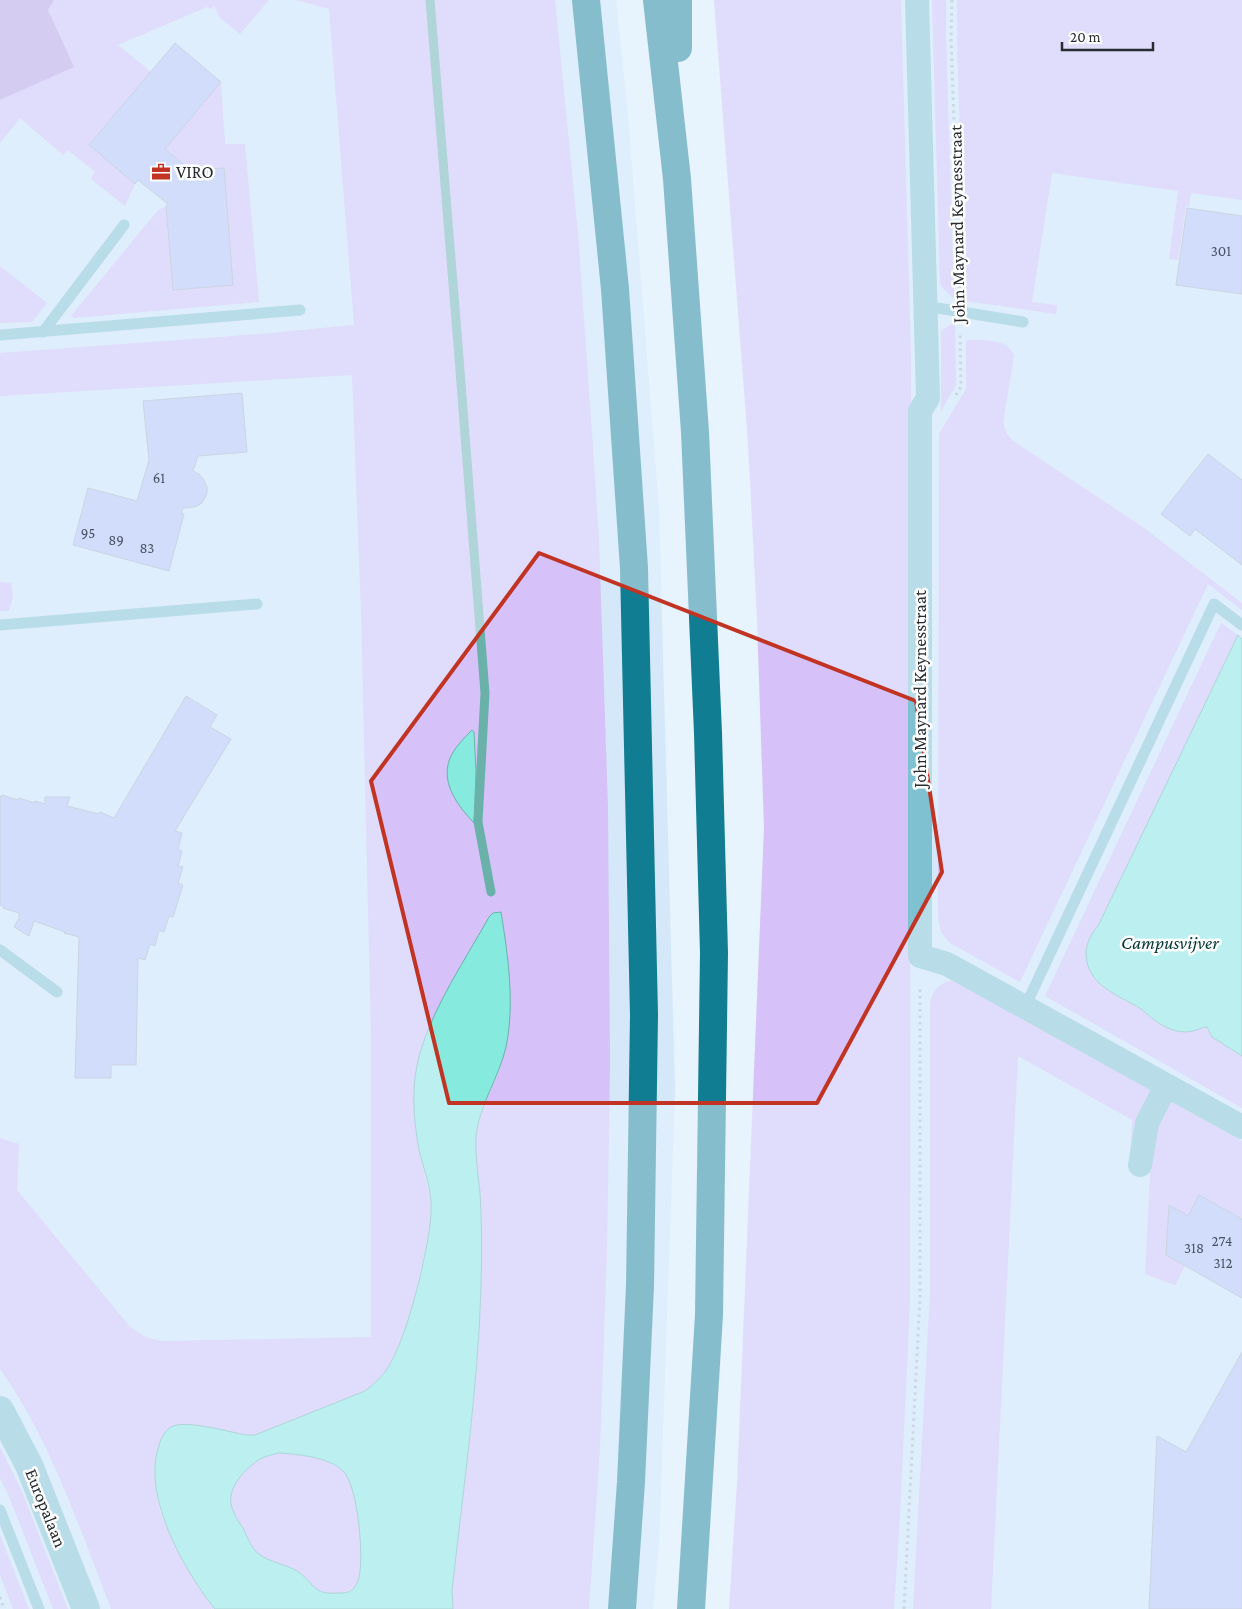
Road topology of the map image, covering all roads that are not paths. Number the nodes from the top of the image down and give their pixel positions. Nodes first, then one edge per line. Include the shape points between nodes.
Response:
1 (586, 0) edge
2 (657, 0) edge
3 (678, 0) edge
4 (917, 0) edge
5 (677, 179) junction
6 (124, 225) dead end
7 (925, 306) junction
8 (300, 310) dead end
9 (1023, 322) dead end
10 (43, 332) junction
11 (0, 335) edge
12 (257, 604) dead end
13 (0, 625) edge
14 (1242, 625) edge
15 (0, 950) edge
16 (57, 992) dead end
17 (1025, 1007) junction
18 (1166, 1086) junction
19 (1242, 1127) edge
20 (1140, 1165) dead end
21 (0, 1410) edge
22 (0, 1510) edge
23 (39, 1609) edge
24 (86, 1609) edge
25 (622, 1609) edge
26 (691, 1609) edge

1 - 25 highway via 615,289 634,568 644,1015 639,1306
2 - 5 highway
3 - 5 highway
4 - 7 street, John Maynard Keynesstraat
5 - 26 highway via 695,432 714,953 709,1315
6 - 10 lane
7 - 9 lane
7 - 17 street, John Maynard Keynesstraat via 928,398 920,411 920,956 947,964
8 - 10 lane
10 - 11 lane
12 - 13 lane
14 - 17 lane via 1214,604
15 - 16 lane
17 - 18 street
18 - 19 street
18 - 20 street via 1147,1123
21 - 24 street, Europalaan via 30,1465
22 - 23 lane

